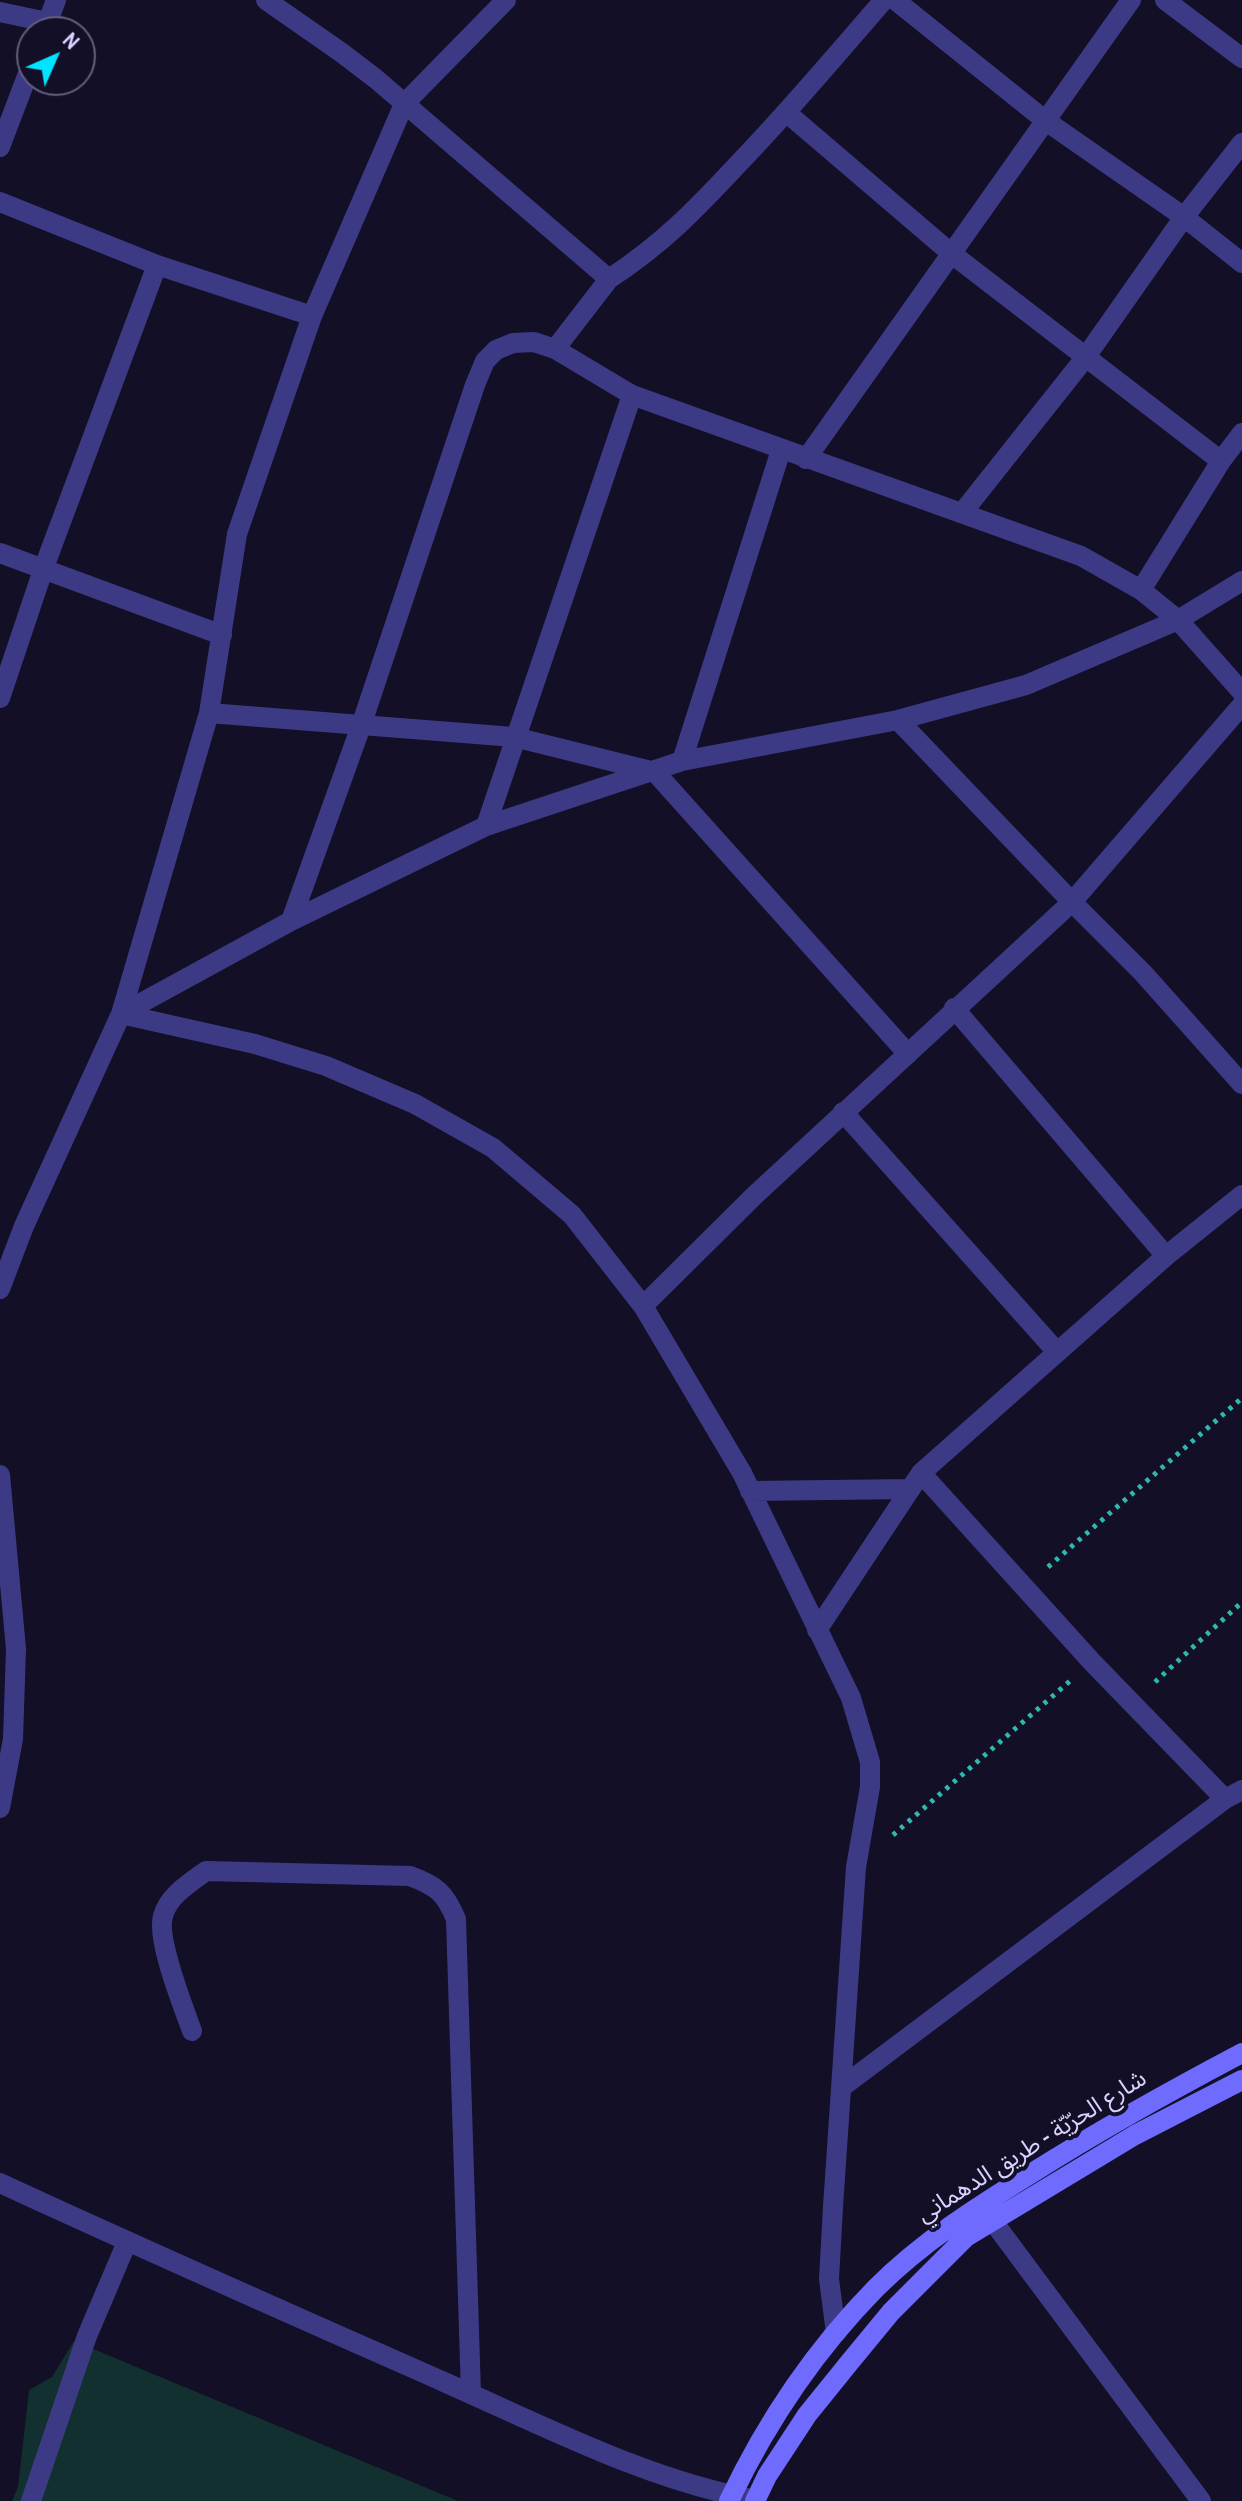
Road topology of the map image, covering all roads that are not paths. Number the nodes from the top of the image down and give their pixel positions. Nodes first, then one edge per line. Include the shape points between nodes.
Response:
1 (266, 0) edge
2 (506, 0) edge
3 (884, 0) edge
4 (895, 0) edge
5 (1131, 0) edge
6 (1165, 0) edge
7 (1242, 58) edge
8 (19, 96) edge
9 (404, 104) junction
10 (787, 113) junction
11 (1046, 121) junction
12 (1242, 143) edge
13 (0, 147) edge
14 (0, 202) edge
15 (1184, 217) junction
16 (952, 254) junction
17 (1242, 263) edge
18 (157, 265) junction
19 (609, 279) junction
20 (312, 316) junction
21 (555, 349) junction
22 (1085, 358) junction
23 (632, 395) junction
24 (1242, 433) edge
25 (781, 450) junction
26 (806, 459) junction
27 (1221, 461) junction
28 (962, 513) junction
29 (0, 553) edge
30 (43, 570) junction
31 (1242, 581) edge
32 (1141, 590) junction
33 (1178, 620) junction
34 (222, 635) junction
35 (1242, 692) edge
36 (0, 698) edge
37 (1242, 705) edge
38 (209, 713) junction
39 (898, 720) junction
40 (361, 726) junction
41 (514, 737) junction
42 (682, 761) junction
43 (655, 772) junction
44 (486, 826) junction
45 (1072, 902) junction
46 (291, 921) junction
47 (954, 1008) junction
48 (121, 1014) junction
49 (908, 1054) junction
50 (1242, 1084) edge
51 (843, 1112) junction
52 (1242, 1195) edge
53 (1166, 1256) junction
54 (0, 1289) edge
55 (643, 1306) junction
56 (1057, 1352) junction
57 (0, 1475) edge
58 (916, 1481) junction
59 (750, 1491) junction
60 (4, 1548) edge
61 (817, 1630) junction
62 (7, 1736) edge
63 (1234, 1794) edge
64 (0, 1808) edge
65 (192, 2031) dead end
66 (1242, 2053) edge
67 (1242, 2080) edge
68 (842, 2087) junction
69 (0, 2183) edge
70 (981, 2205) junction
71 (996, 2222) junction
72 (127, 2242) junction
73 (836, 2333) junction
74 (471, 2394) junction
75 (730, 2498) edge
76 (31, 2501) edge
77 (756, 2501) edge
78 (1201, 2501) edge

1 - 9 street
2 - 9 street
3 - 10 street
4 - 11 street
5 - 11 street
6 - 7 street
8 - 13 street
9 - 19 street
9 - 20 street
10 - 16 street
10 - 19 street via 682,224
11 - 15 street
11 - 16 street
12 - 15 street
14 - 18 street
15 - 17 street
15 - 22 street
16 - 22 street
16 - 26 street
18 - 20 street
18 - 30 street
19 - 21 street
20 - 34 street via 237,534
21 - 23 street
21 - 40 street via 513,343 485,361
22 - 27 street
22 - 28 street
23 - 25 street
23 - 41 street
24 - 27 street
25 - 26 street
25 - 42 street
26 - 28 street
27 - 32 street
28 - 32 street via 1081,556
29 - 30 street
30 - 34 street
30 - 36 street
31 - 33 street
32 - 33 street
33 - 35 street
33 - 39 street via 1026,685
34 - 38 street
37 - 45 street
38 - 40 street
38 - 48 street
39 - 42 street
39 - 45 street
40 - 41 street
40 - 46 street
41 - 43 street
41 - 44 street
42 - 43 street
43 - 44 street
43 - 49 street
44 - 46 street
45 - 47 street
45 - 50 street
46 - 48 street
47 - 49 street
47 - 53 street
48 - 54 street
48 - 55 street via 255,1044 326,1066 415,1104 493,1148 572,1215
49 - 51 street
51 - 55 street
51 - 56 street
52 - 53 street
53 - 56 street
55 - 59 street
56 - 58 street
57 - 60 street
58 - 59 street
58 - 61 street
58 - 63 street via 1026,1587 1092,1662
59 - 61 street
60 - 62 street via 16,1649
61 - 68 street via 851,1698 870,1762 856,1867
62 - 64 street
63 - 68 street
65 - 74 street via 167,1959 162,1916 179,1891 206,1871 410,1876 447,1898 456,1919
66 - 70 main road, شارع الحرّيّة - طريق الدهماني via 1117,2120
67 - 71 main road, شارع الحرّيّة - طريق الدهماني via 1135,2135
68 - 73 street via 829,2279
69 - 72 street
70 - 71 street
70 - 73 main road, شارع الحرّيّة - طريق الدهماني via 906,2261
71 - 77 main road, شارع الحرّيّة - طريق الدهماني via 966,2237 891,2312 807,2415
71 - 78 street
72 - 74 street
72 - 76 street via 87,2336
73 - 75 main road, شارع الحرّيّة - طريق الدهماني via 785,2398
74 - 75 street via 613,2456
75 - 77 street

